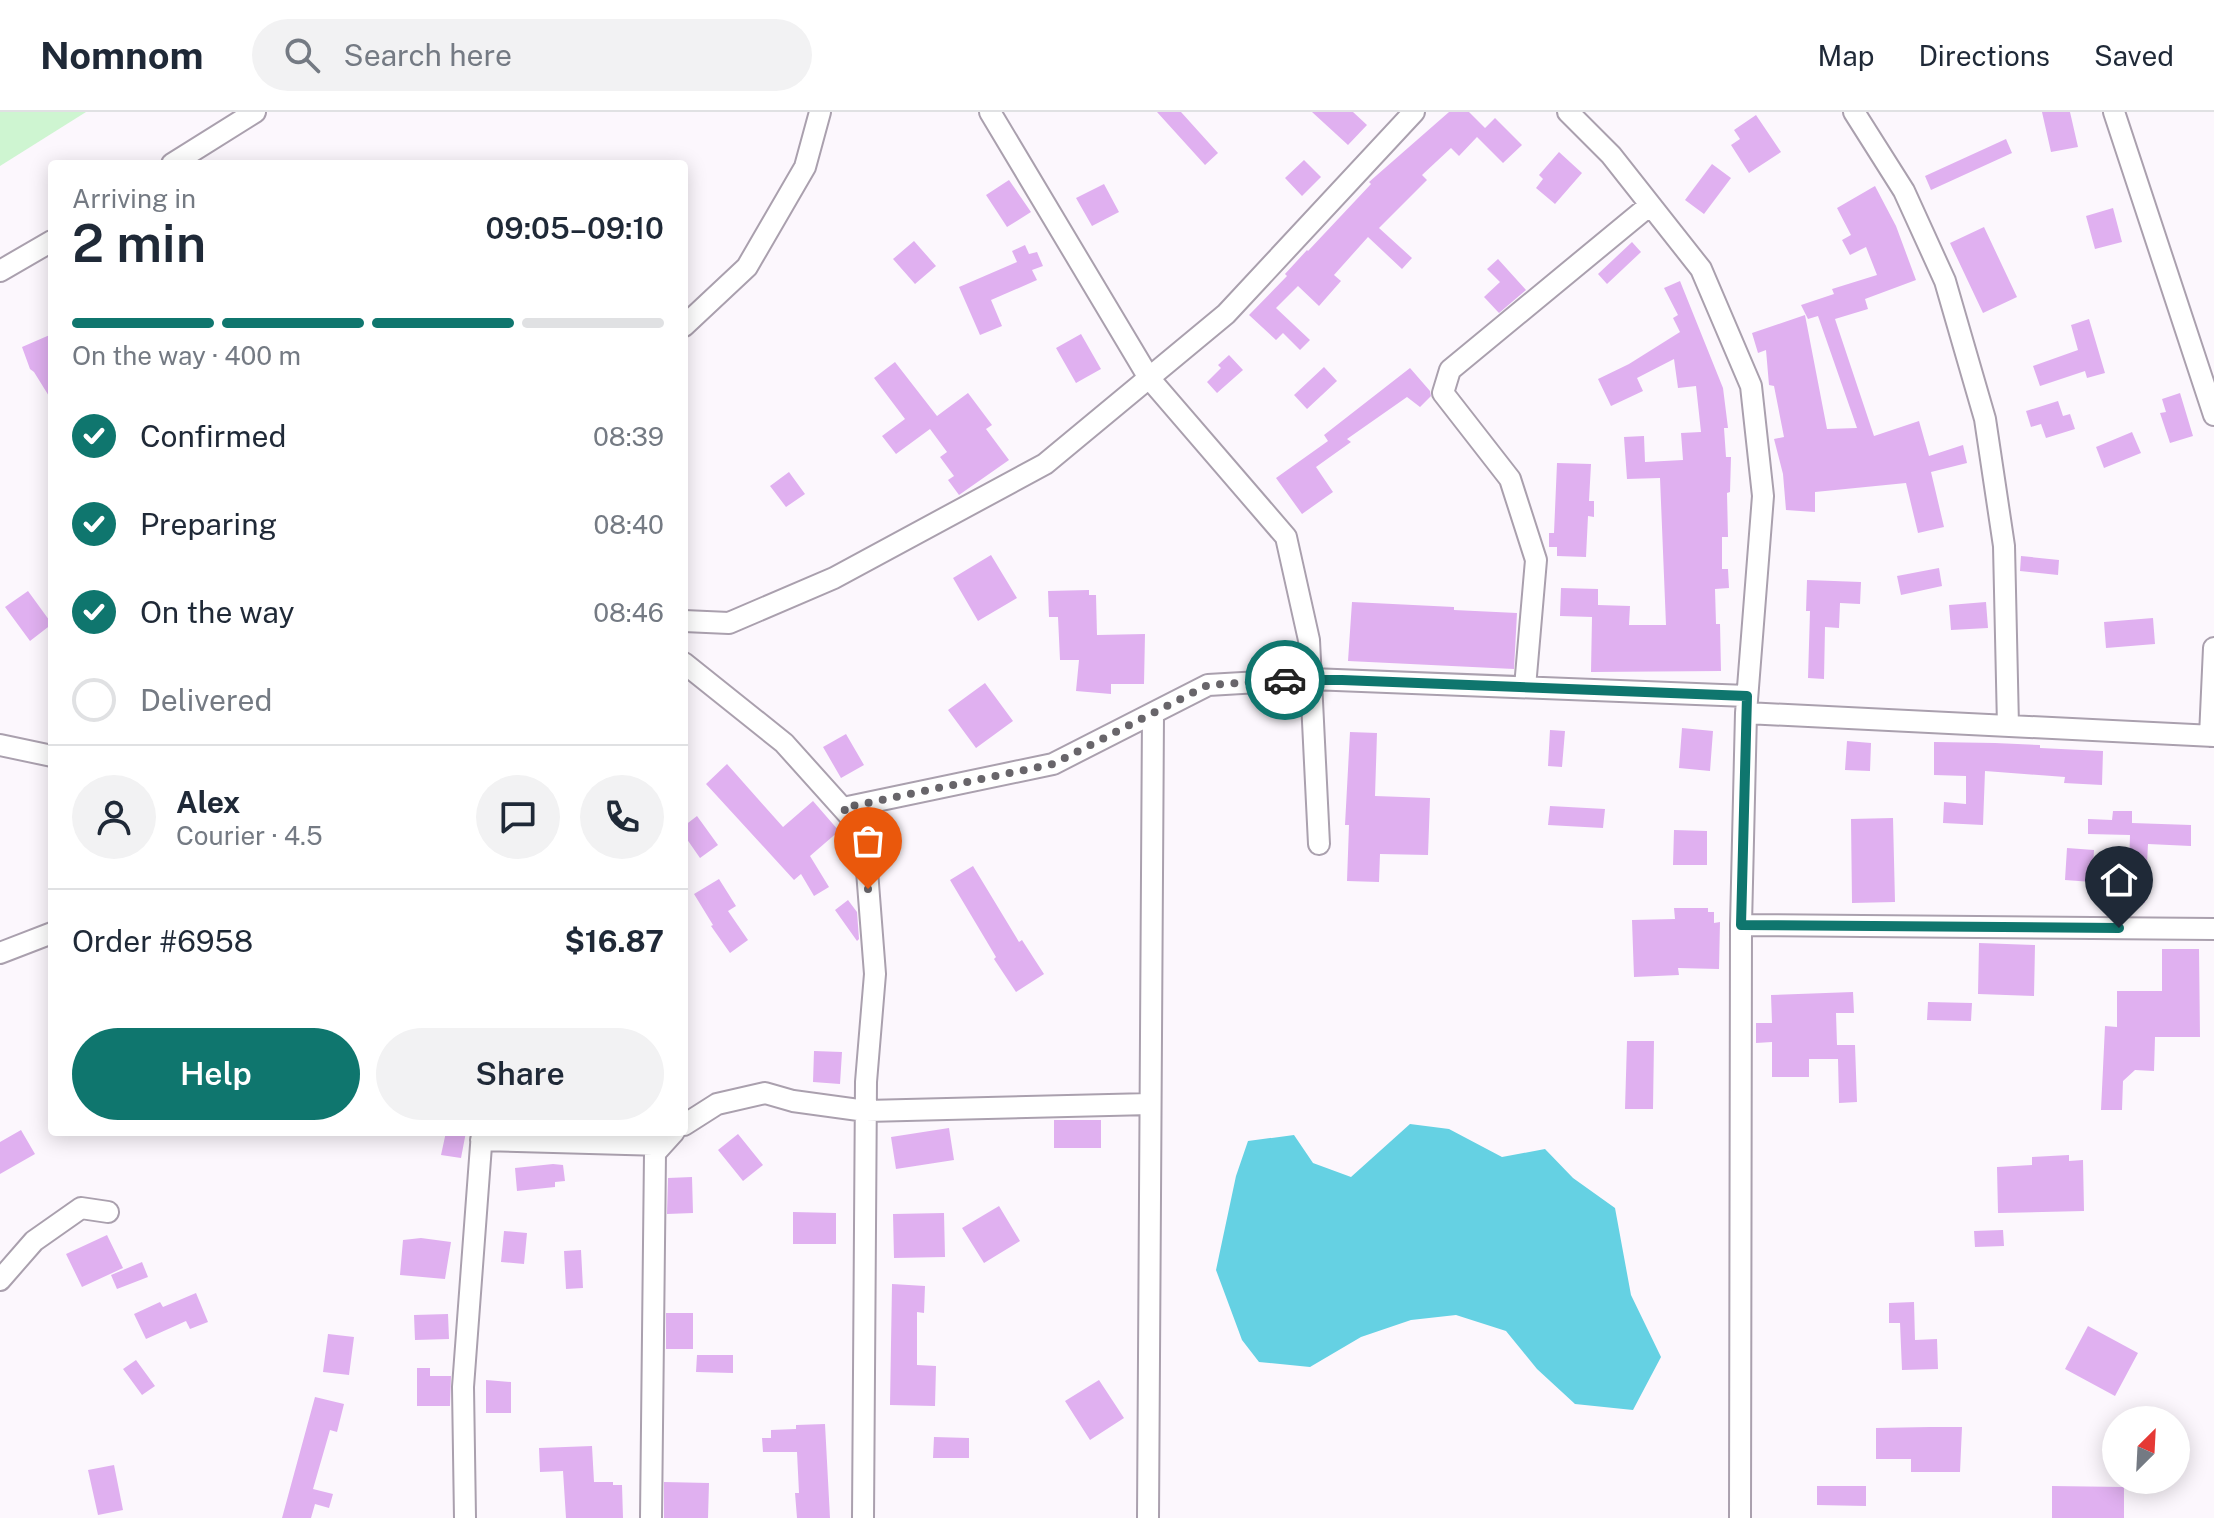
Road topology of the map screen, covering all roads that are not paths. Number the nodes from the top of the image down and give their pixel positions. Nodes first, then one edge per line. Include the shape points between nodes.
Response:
1 (255, 112) edge
2 (820, 112) edge
3 (990, 112) edge
4 (1414, 112) edge
5 (1568, 112) edge
6 (1854, 112) edge
7 (2114, 112) edge
8 (178, 160) edge
9 (1650, 205) junction
10 (48, 246) edge
11 (0, 271) edge
12 (688, 322) edge
13 (1149, 378) junction
14 (2214, 415) edge
15 (688, 621) edge
16 (2214, 648) edge
17 (688, 666) edge
18 (1311, 679) junction
19 (1525, 687) junction
20 (1746, 704) junction
21 (1153, 714) junction
22 (2008, 726) junction
23 (2212, 736) edge
24 (0, 745) edge
25 (48, 755) edge
26 (843, 808) junction
27 (1319, 844) dead end
28 (1741, 925) junction
29 (2214, 929) edge
30 (48, 935) edge
31 (0, 953) edge
32 (1150, 1104) junction
33 (866, 1111) junction
34 (688, 1122) edge
35 (482, 1136) edge
36 (668, 1138) edge
37 (108, 1212) dead end
38 (0, 1280) edge
39 (465, 1518) edge
40 (651, 1518) edge
41 (863, 1518) edge
42 (1148, 1518) edge
43 (1740, 1518) edge

1 - 8 street
2 - 12 street via 805,167 747,267
3 - 13 street
4 - 13 street via 1226,314
5 - 9 street
6 - 22 street via 1904,191 1945,281 1985,419 2004,546
7 - 14 street
9 - 19 street via 1450,370 1443,393 1510,479 1536,560
9 - 20 street via 1701,269 1751,386 1763,496
10 - 11 street
13 - 15 street via 1045,464 834,578 729,623
13 - 18 street via 1286,537 1309,640
16 - 23 street
17 - 26 street via 784,743
18 - 19 street
18 - 21 street via 1208,685
18 - 27 street
19 - 20 street
20 - 22 street
20 - 28 street
21 - 26 street via 1053,764
21 - 32 street
22 - 23 street
24 - 25 street
26 - 33 street via 864,832 875,974
28 - 29 street
28 - 43 street
30 - 31 street
32 - 33 street
32 - 42 street
33 - 34 street via 765,1093 717,1104
33 - 41 street
35 - 36 street
35 - 39 street via 463,1387
36 - 40 street via 655,1153
37 - 38 street via 81,1208 34,1241

